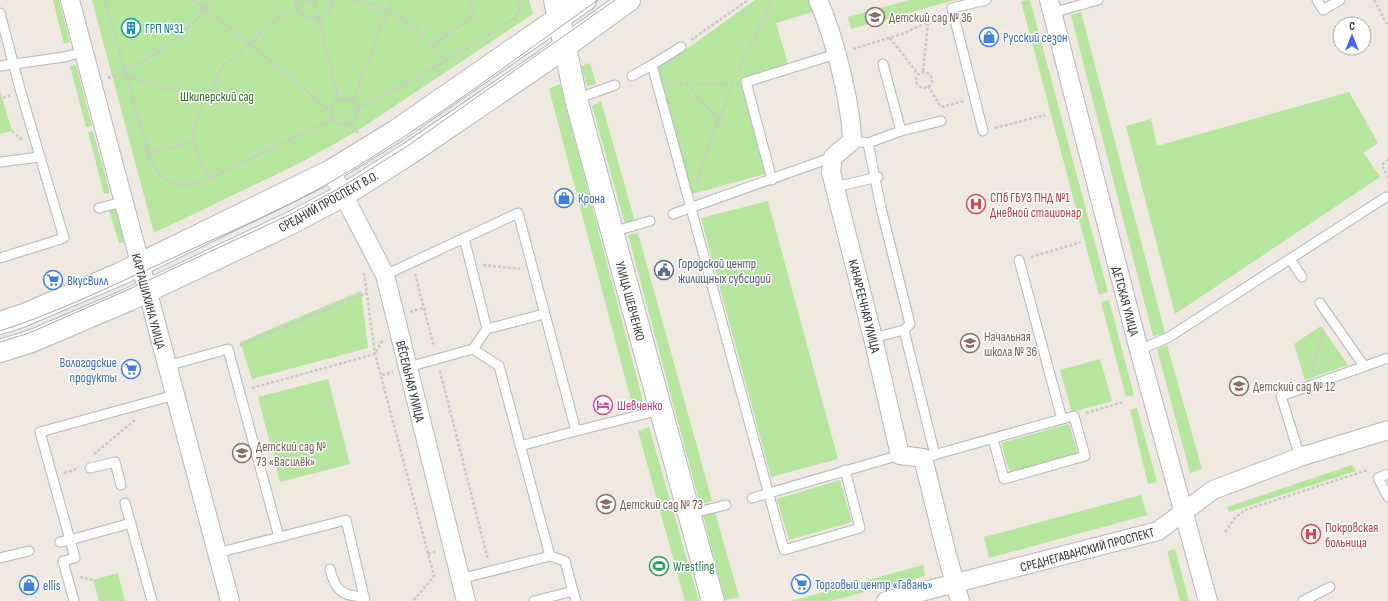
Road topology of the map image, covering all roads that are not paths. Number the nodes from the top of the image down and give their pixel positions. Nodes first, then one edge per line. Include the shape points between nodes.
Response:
1 (70, 0) edge
2 (585, 0) edge
3 (629, 0) edge
4 (818, 0) edge
5 (986, 0) edge
6 (1098, 0) edge
7 (1317, 0) edge
8 (1340, 0) edge
9 (1050, 6) edge
10 (556, 10) edge
11 (0, 13) edge
12 (3, 36) edge
13 (564, 47) junction
14 (681, 47) road end
15 (83, 52) junction
16 (836, 54) junction
17 (13, 64) junction
18 (883, 64) dead end
19 (652, 65) junction
20 (0, 66) edge
21 (632, 76) dead end
22 (615, 85) dead end
23 (576, 99) junction
24 (941, 120) dead end
25 (983, 130) road end
26 (901, 131) junction
27 (860, 142) junction
28 (40, 157) junction
29 (833, 157) junction
30 (0, 162) edge
31 (331, 171) junction
32 (876, 177) junction
33 (772, 180) junction
34 (835, 187) junction
35 (344, 195) junction
36 (1386, 197) dead end
37 (123, 202) junction
38 (690, 204) junction
39 (99, 208) dead end
40 (673, 214) dead end
41 (650, 221) dead end
42 (612, 232) junction
43 (464, 238) junction
44 (0, 258) edge
45 (1290, 259) junction
46 (1019, 260) road end
47 (140, 264) junction
48 (385, 275) junction
49 (1302, 277) dead end
50 (147, 291) junction
51 (1320, 303) dead end
52 (544, 314) junction
53 (0, 323) edge
54 (487, 330) junction
55 (904, 330) junction
56 (873, 338) junction
57 (473, 349) junction
58 (1139, 350) junction
59 (0, 351) edge
60 (1388, 358) edge
61 (167, 366) junction
62 (1364, 366) junction
63 (408, 367) junction
64 (175, 395) junction
65 (660, 410) junction
66 (1062, 419) junction
67 (1388, 430) edge
68 (576, 431) junction
69 (993, 439) junction
70 (520, 446) junction
71 (900, 455) junction
72 (929, 457) junction
73 (1300, 457) junction
74 (90, 468) dead end
75 (845, 470) junction
76 (1388, 474) edge
77 (121, 485) dead end
78 (768, 494) junction
79 (1388, 497) edge
80 (752, 498) dead end
81 (125, 503) dead end
82 (726, 505) dead end
83 (1184, 512) junction
84 (689, 514) junction
85 (131, 523) junction
86 (279, 537) junction
87 (70, 540) junction
88 (60, 542) dead end
89 (29, 551) dead end
90 (217, 553) junction
91 (550, 556) junction
92 (0, 558) edge
93 (330, 570) dead end
94 (460, 579) junction
95 (955, 583) junction
96 (1330, 587) dead end
97 (573, 591) junction
98 (365, 599) edge
99 (74, 601) edge
100 (152, 601) edge
101 (230, 601) edge
102 (466, 601) edge
103 (534, 601) edge
104 (576, 601) edge
105 (713, 601) edge
106 (886, 601) edge
107 (960, 601) edge
108 (1208, 601) edge
109 (1303, 601) edge

1 - 15 street, КАРТАШИХИНА УЛИЦА
2 - 10 main road, СРЕДНИЙ ПРОСПЕКТ В.О.
3 - 13 main road, СРЕДНИЙ ПРОСПЕКТ В.О.
4 - 16 street
5 - 25 lane via 952,8
6 - 9 lane
7 - 8 lane via 1323,10
9 - 58 street, ДЕТСКАЯ УЛИЦА
10 - 13 main road, УЛИЦА ШЕВЧЕНКО
10 - 31 main road, СРЕДНИЙ ПРОСПЕКТ В.О. via 396,130
11 - 12 lane
12 - 17 lane
13 - 23 main road, УЛИЦА ШЕВЧЕНКО
13 - 35 main road, СРЕДНИЙ ПРОСПЕКТ В.О.
14 - 19 lane
15 - 17 lane
15 - 37 street, КАРТАШИХИНА УЛИЦА
16 - 27 street via 851,118
16 - 33 lane via 746,82
17 - 20 lane
17 - 28 lane
18 - 26 lane
19 - 21 lane
19 - 38 lane
22 - 23 lane
23 - 42 main road, УЛИЦА ШЕВЧЕНКО
24 - 26 lane
26 - 27 lane
27 - 29 street
27 - 32 lane
28 - 30 lane
28 - 44 lane via 62,218 64,238
29 - 33 lane
29 - 34 street, КАНАРЕЕЧНАЯ УЛИЦА via 831,172
31 - 35 street, ВЁСЕЛЬНАЯ УЛИЦА
31 - 47 main road, СРЕДНИЙ ПРОСПЕКТ В.О.
32 - 34 lane
32 - 55 lane via 910,324
33 - 38 lane
34 - 56 street, КАНАРЕЕЧНАЯ УЛИЦА
35 - 48 street, ВЁСЕЛЬНАЯ УЛИЦА
35 - 50 main road, СРЕДНИЙ ПРОСПЕКТ В.О.
36 - 45 lane
37 - 39 lane
37 - 47 street, КАРТАШИХИНА УЛИЦА
38 - 40 lane
38 - 78 lane
41 - 42 lane
42 - 65 main road, УЛИЦА ШЕВЧЕНКО
43 - 48 lane
43 - 52 lane via 518,213
43 - 54 lane
45 - 49 lane
45 - 58 lane via 1170,337
46 - 66 lane
47 - 50 street, КАРТАШИХИНА УЛИЦА
47 - 53 main road, СРЕДНИЙ ПРОСПЕКТ В.О.
48 - 63 street, ВЁСЕЛЬНАЯ УЛИЦА
50 - 59 main road, СРЕДНИЙ ПРОСПЕКТ В.О. via 32,341
50 - 61 street, КАРТАШИХИНА УЛИЦА
51 - 62 lane
52 - 54 lane
52 - 68 lane
54 - 57 lane
55 - 56 lane
55 - 72 lane
56 - 71 street, КАНАРЕЕЧНАЯ УЛИЦА
57 - 63 lane
57 - 70 lane via 499,366
58 - 83 street, ДЕТСКАЯ УЛИЦА
60 - 62 lane
61 - 64 street, КАРТАШИХИНА УЛИЦА
61 - 86 lane via 228,349
62 - 73 lane via 1281,396
63 - 94 street, ВЁСЕЛЬНАЯ УЛИЦА
64 - 87 lane via 40,432
64 - 90 street, КАРТАШИХИНА УЛИЦА
65 - 68 lane
65 - 84 main road, УЛИЦА ШЕВЧЕНКО
66 - 69 lane
66 - 69 lane via 1074,416 1085,456 1004,479
67 - 73 street, СРЕДНЕГАВАНСКИЙ ПРОСПЕКТ
68 - 70 lane
69 - 72 lane
70 - 91 lane
71 - 72 street
71 - 75 lane
72 - 95 street
73 - 83 street, СРЕДНЕГАВАНСКИЙ ПРОСПЕКТ via 1213,490
74 - 77 lane via 115,462
75 - 78 lane
75 - 78 lane via 860,528 784,550
76 - 79 lane via 1378,478
78 - 80 lane
81 - 85 lane
82 - 84 lane
83 - 95 street, СРЕДНЕГАВАНСКИЙ ПРОСПЕКТ via 1158,531
83 - 108 street, ДЕТСКАЯ УЛИЦА
84 - 105 main road, УЛИЦА ШЕВЧЕНКО
85 - 87 lane
85 - 100 lane
86 - 90 lane
86 - 98 lane via 346,520
87 - 88 lane
87 - 99 lane via 75,558 63,561
89 - 92 lane
90 - 101 street, КАРТАШИХИНА УЛИЦА
91 - 94 lane
91 - 97 lane via 565,561
93 - 98 lane via 333,581 341,592
94 - 102 street, ВЁСЕЛЬНАЯ УЛИЦА
95 - 106 street, СРЕДНЕГАВАНСКИЙ ПРОСПЕКТ
95 - 107 street
96 - 109 lane
97 - 103 lane
97 - 104 lane

